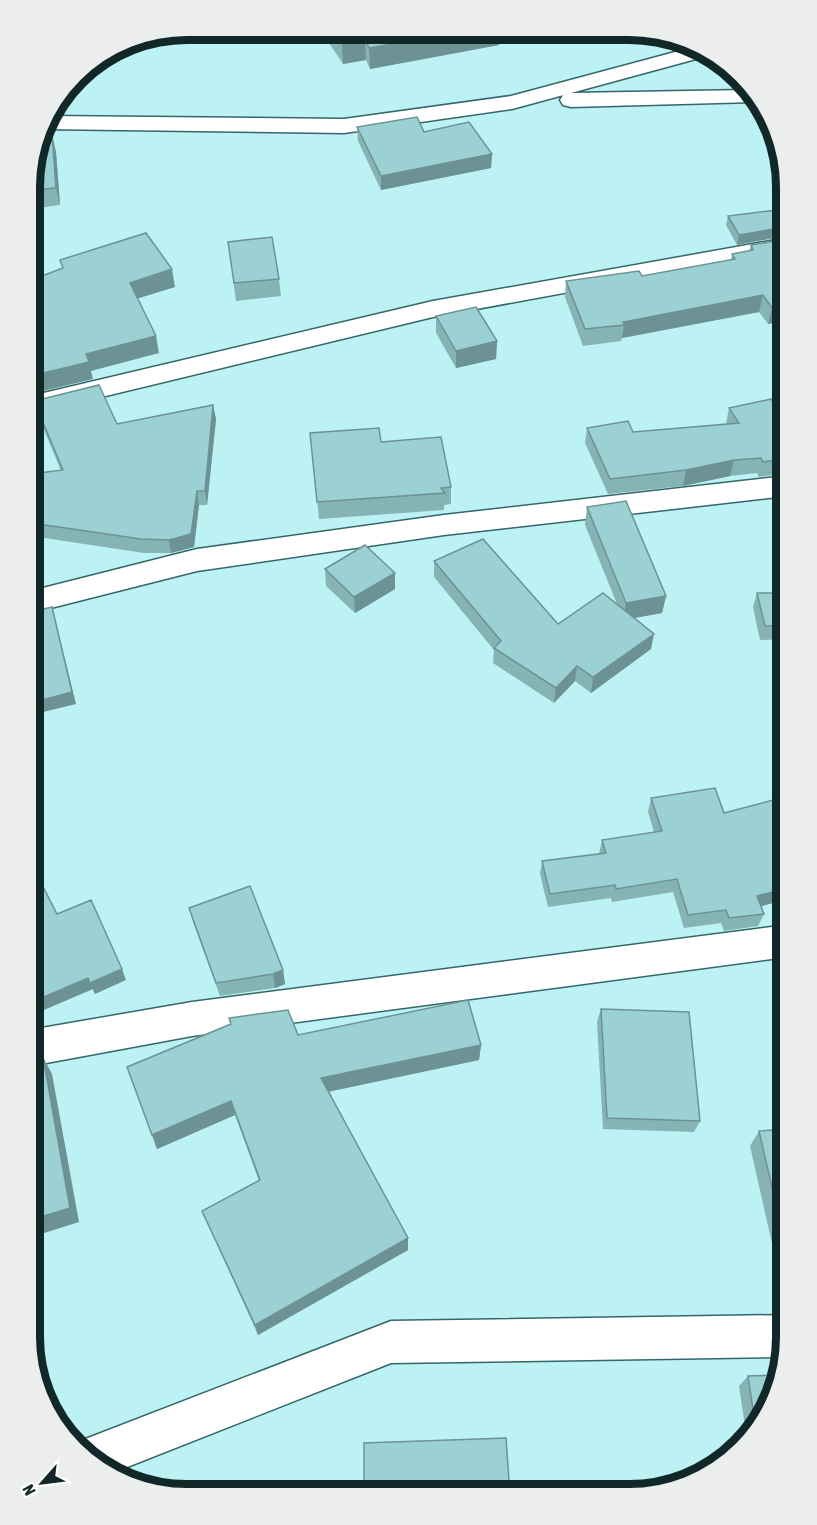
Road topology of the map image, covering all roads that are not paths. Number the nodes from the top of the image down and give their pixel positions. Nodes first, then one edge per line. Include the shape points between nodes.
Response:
1 (690, 54) edge
2 (744, 96) edge
3 (512, 102) junction
4 (56, 123) edge
5 (776, 247) edge
6 (40, 403) edge
7 (776, 487) edge
8 (40, 600) edge
9 (776, 943) edge
10 (40, 1046) edge
11 (776, 1336) edge
12 (100, 1455) edge

1 - 3 street
2 - 3 street
3 - 4 street via 344,126
5 - 6 street via 433,309
7 - 8 street via 444,525 197,560
9 - 10 street via 192,1019
11 - 12 street via 390,1342

